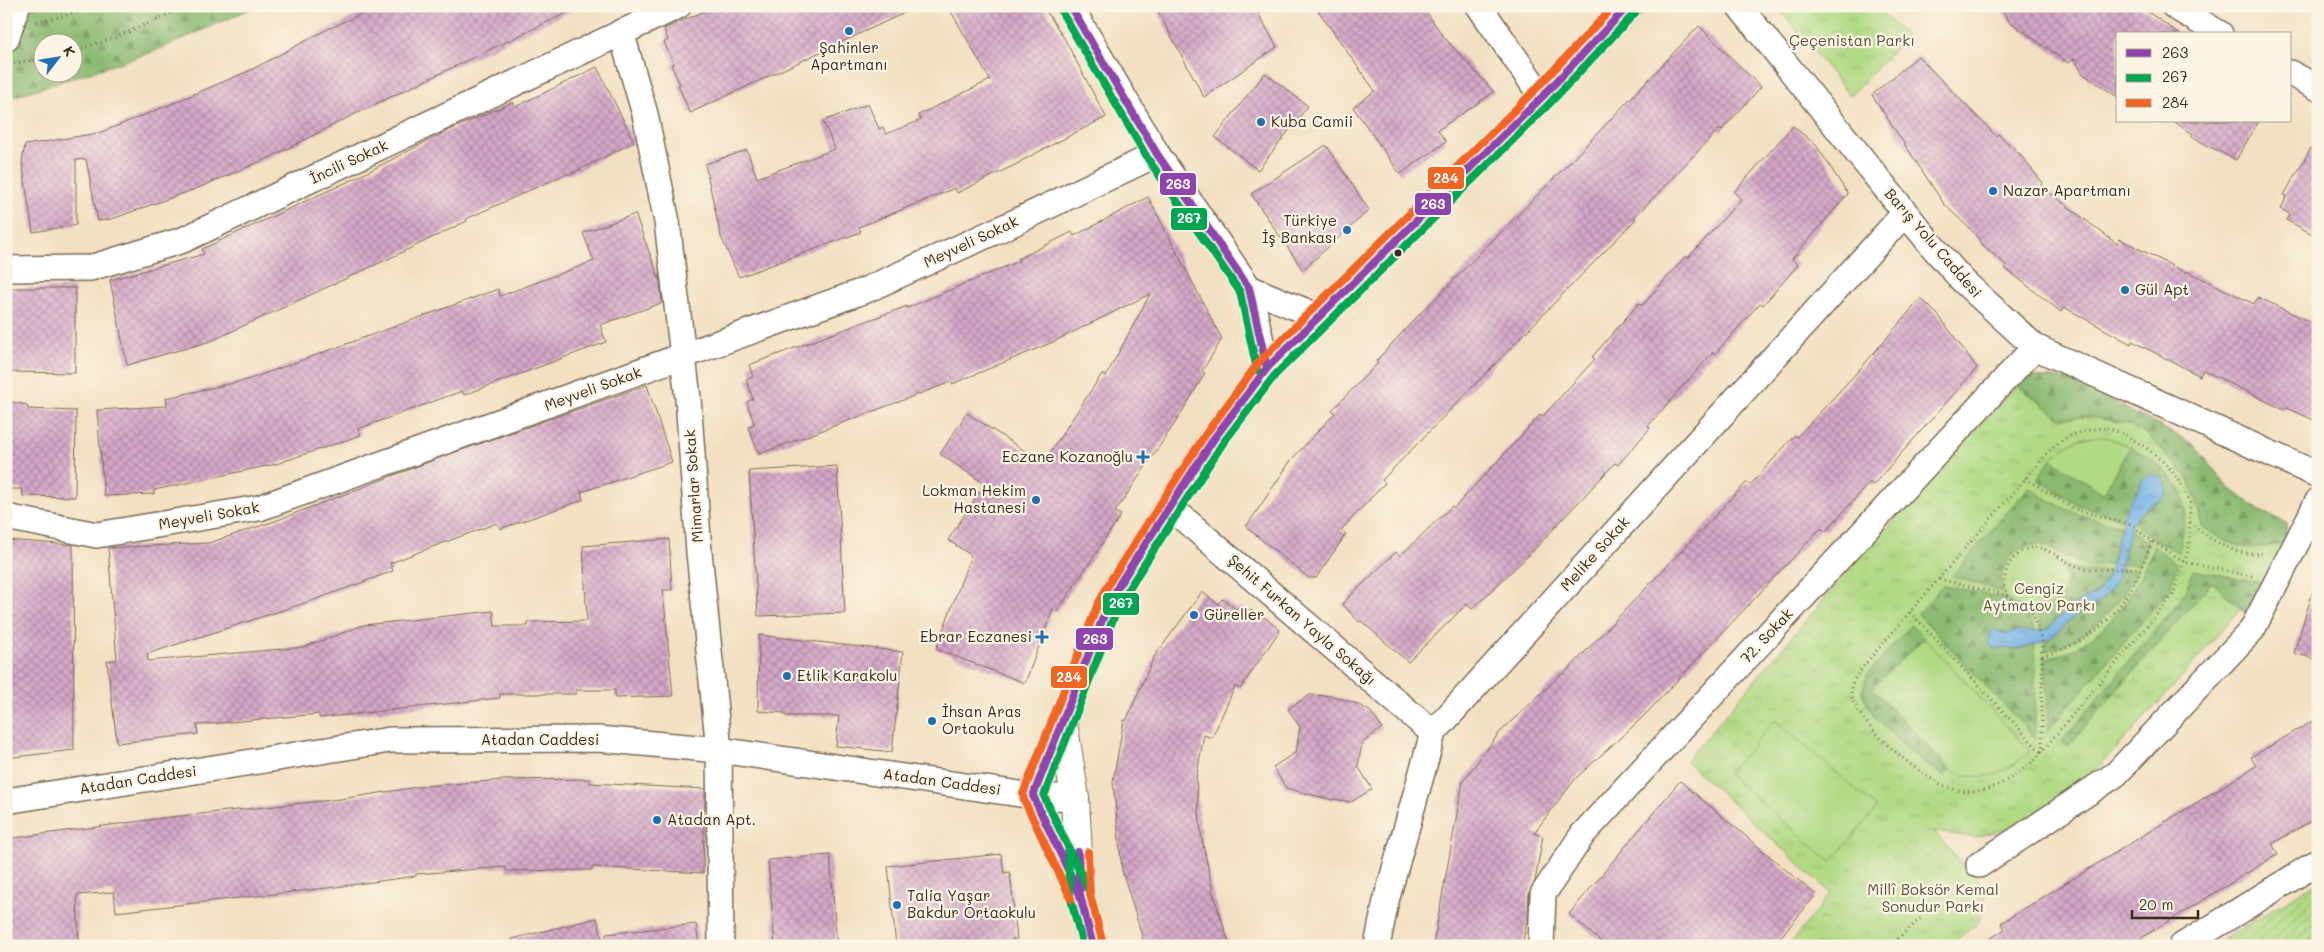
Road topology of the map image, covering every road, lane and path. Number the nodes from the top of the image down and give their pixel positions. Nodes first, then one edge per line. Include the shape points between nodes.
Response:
1 (104, 6) edge
2 (187, 6) edge
3 (678, 6) edge
4 (1070, 6) edge
5 (1479, 6) edge
6 (1628, 6) edge
7 (1739, 6) edge
8 (2174, 6) edge
9 (12, 23) edge
10 (621, 32) junction
11 (2217, 32) edge
12 (82, 48) edge
13 (32, 60) edge
14 (6, 64) edge
15 (2292, 74) edge
16 (2318, 88) edge
17 (1542, 97) junction
18 (1157, 154) junction
19 (1905, 213) junction
20 (6, 269) edge
21 (1249, 288) junction
22 (1316, 316) junction
23 (2035, 347) junction
24 (683, 357) junction
25 (1267, 368) junction
26 (2318, 475) edge
27 (2026, 478) junction
28 (2318, 501) edge
29 (1170, 506) junction
30 (6, 517) edge
31 (2190, 522) junction
32 (2152, 541) junction
33 (2292, 552) junction
34 (2185, 562) junction
35 (2142, 568) junction
36 (1939, 579) junction
37 (2277, 580) junction
38 (2008, 596) junction
39 (1910, 612) junction
40 (2042, 656) junction
41 (1062, 720) junction
42 (1433, 734) junction
43 (719, 750) junction
44 (2042, 752) junction
45 (1033, 796) junction
46 (1075, 798) junction
47 (6, 801) edge
48 (2318, 862) edge
49 (1979, 865) dead end
50 (1080, 895) junction
51 (1921, 918) dead end
52 (721, 946) edge
53 (1093, 946) edge
54 (1377, 946) edge
55 (1541, 946) edge
56 (1890, 946) edge
57 (2182, 946) edge

1 - 9 path via 36,22
2 - 12 path via 117,37
3 - 10 street, İncili Sokak
4 - 18 street
5 - 17 street
6 - 17 main road
7 - 19 street, Barış Yolu Caddesi
8 - 11 street
10 - 20 street, İncili Sokak via 183,240 90,268
10 - 24 street, Mimarlar Sokak via 645,114 667,222
13 - 14 path
15 - 16 street
17 - 22 main road
18 - 21 street
18 - 24 street, Meyveli Sokak via 866,290
19 - 23 street, Barış Yolu Caddesi via 1963,281
19 - 42 street, Melike Sokak
21 - 22 street
21 - 25 street
22 - 25 main road
23 - 26 street, Barış Yolu Caddesi
23 - 55 street, 72. Sokak via 1583,834 1544,894
24 - 30 street, Meyveli Sokak via 259,508 97,535
24 - 43 street, Mimarlar Sokak
25 - 29 main road via 1215,437
27 - 31 path via 2060,440 2090,429 2107,428 2146,447 2168,466 2184,487 2190,503
27 - 32 path via 2074,509 2131,525
27 - 36 path
28 - 33 street
29 - 41 main road via 1106,610
29 - 42 street, Şehit Furkan Yayla Sokağı
31 - 33 path via 2213,542 2236,552
31 - 34 path
32 - 34 path
32 - 35 path
33 - 37 street
34 - 37 path
34 - 44 path via 2173,595
35 - 38 path via 2084,568 2045,549 2024,550 2008,565 2005,575
35 - 40 path via 2126,598 2106,621 2065,650
36 - 38 path
36 - 39 path
37 - 49 street via 2252,630 2116,774
38 - 40 path via 2032,614 2042,642
39 - 44 path
39 - 44 path via 1872,656 1850,690 1862,719 1877,736 1946,787 1967,792 1992,787 2017,775
40 - 44 path
41 - 45 main road
41 - 46 main road
42 - 54 street, Melike Sokak via 1386,901
43 - 45 street, Atadan Caddesi
43 - 47 street, Atadan Caddesi via 598,739 390,740
43 - 52 street, Mimarlar Sokak
45 - 46 street, Atadan Caddesi
45 - 50 main road
46 - 50 main road
48 - 57 street
50 - 53 main road
51 - 56 path

